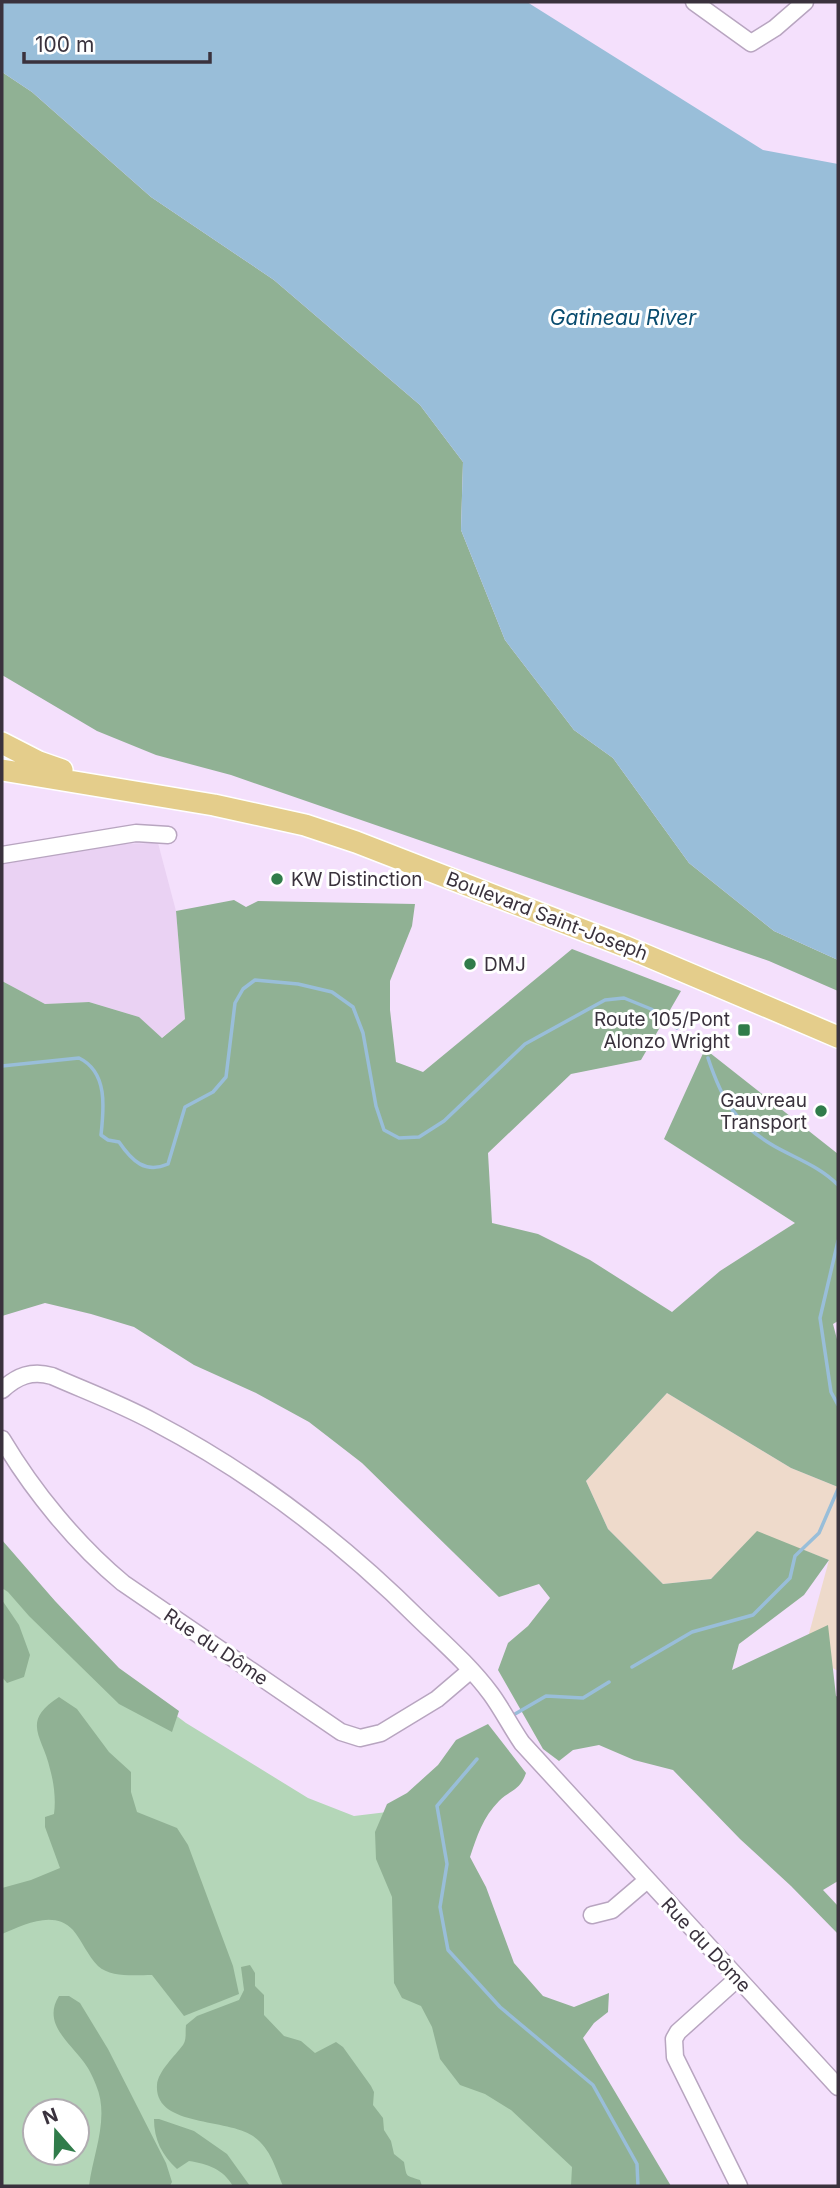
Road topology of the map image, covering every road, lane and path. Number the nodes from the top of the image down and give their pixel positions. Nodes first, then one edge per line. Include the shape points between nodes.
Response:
1 (694, 2) edge
2 (805, 2) edge
3 (2, 743) edge
4 (2, 770) edge
5 (214, 805) junction
6 (168, 835) dead end
7 (2, 855) edge
8 (838, 1037) edge
9 (2, 1390) edge
10 (2, 1439) edge
11 (471, 1671) junction
12 (646, 1881) junction
13 (592, 1915) dead end
14 (738, 1978) junction
15 (838, 2087) edge
16 (739, 2186) edge

1 - 2 street via 751,43
3 - 5 main road via 67,772
4 - 5 main road, Boulevard Saint-Joseph
5 - 8 main road, Boulevard Saint-Joseph via 305,825 356,842 624,946
6 - 7 street via 136,833
9 - 11 street, Rue du Dôme via 20,1377 42,1373 170,1430 311,1522 401,1600
10 - 11 street, Rue du Dôme via 58,1518 123,1583 341,1732 360,1738 381,1733 437,1699
11 - 12 street, Rue du Dôme via 522,1743
12 - 13 street via 612,1910
12 - 14 street, Rue du Dôme
14 - 15 street, Rue du Dôme
14 - 16 street via 678,2032 673,2048

